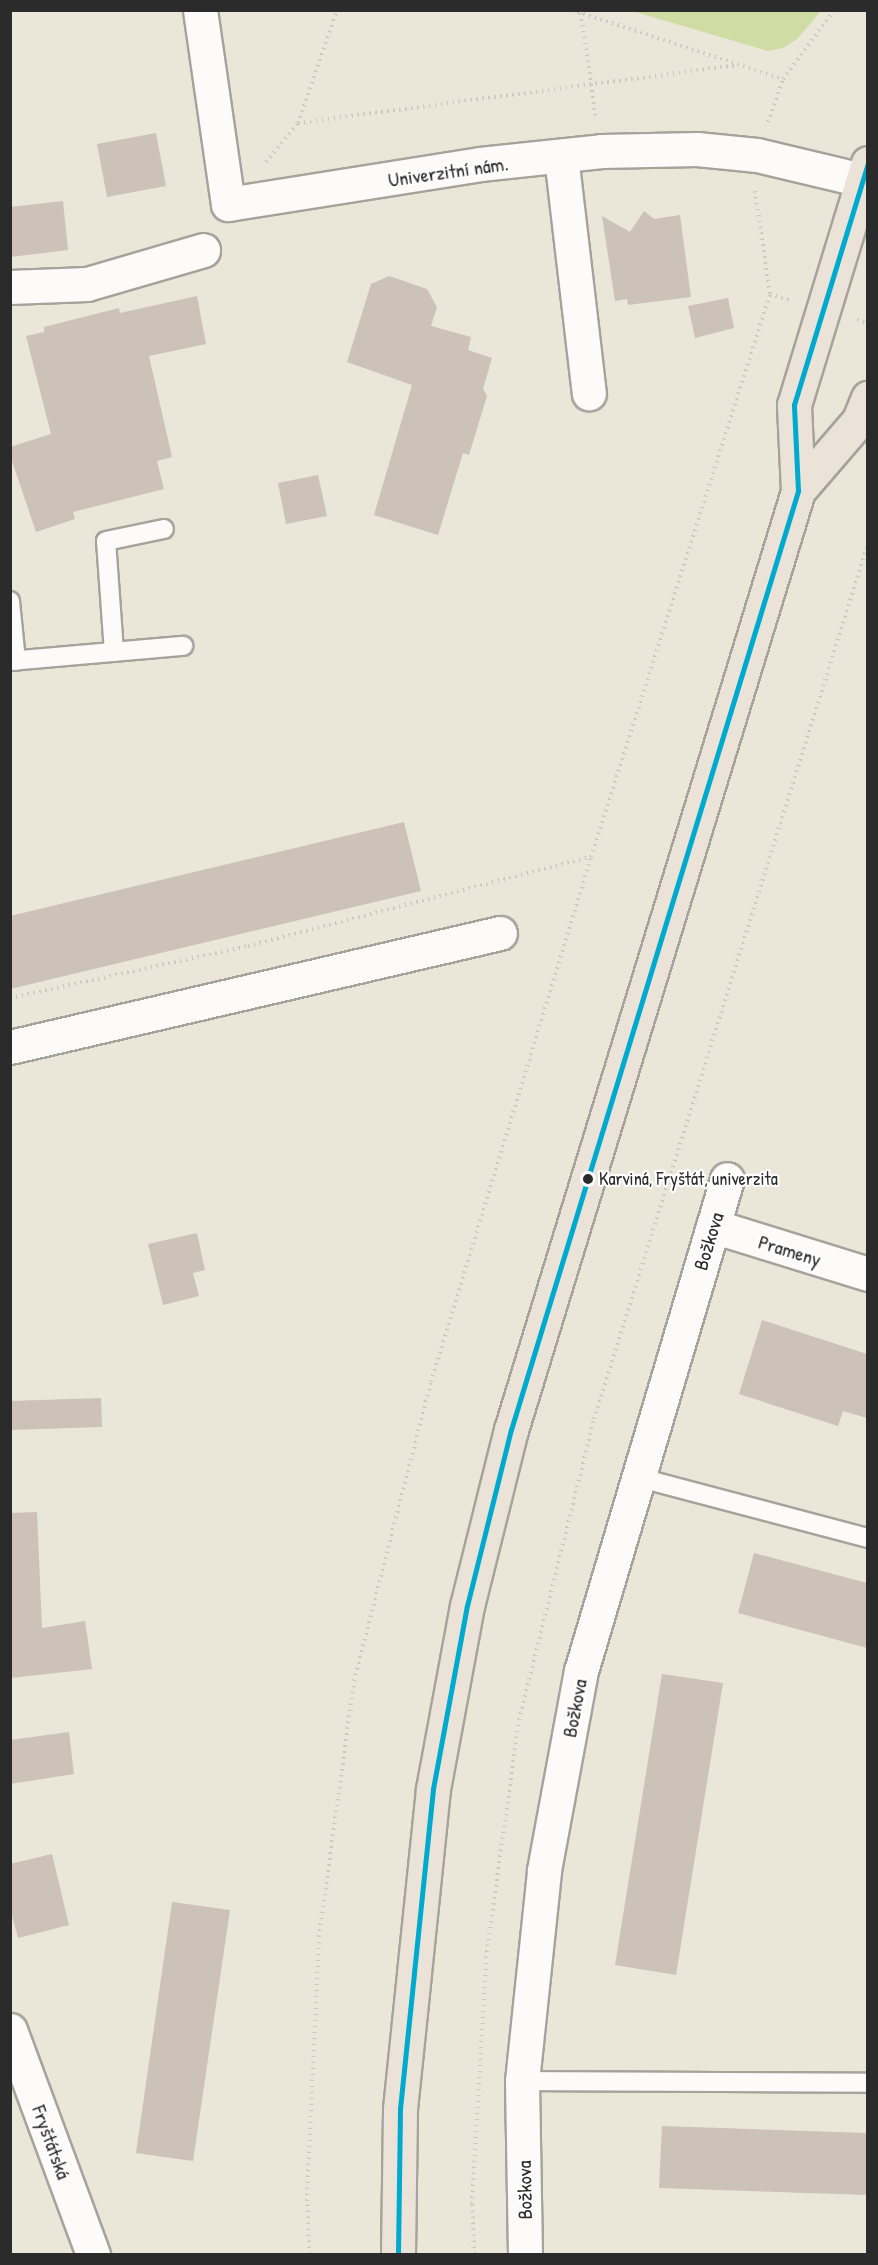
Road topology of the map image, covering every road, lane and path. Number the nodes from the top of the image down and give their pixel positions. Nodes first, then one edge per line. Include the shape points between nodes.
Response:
1 (200, 10) edge
2 (337, 10) edge
3 (572, 10) edge
4 (581, 14) junction
5 (738, 65) junction
6 (783, 79) dead end
7 (591, 86) junction
8 (298, 123) junction
9 (601, 152) junction
10 (561, 156) junction
11 (865, 171) edge
12 (228, 204) junction
13 (203, 250) dead end
14 (10, 287) edge
15 (770, 294) dead end
16 (589, 393) dead end
17 (867, 398) edge
18 (798, 491) junction
19 (164, 530) dead end
20 (10, 601) edge
21 (183, 646) dead end
22 (114, 652) junction
23 (13, 661) edge
24 (591, 856) junction
25 (500, 933) dead end
26 (10, 999) edge
27 (10, 1047) edge
28 (727, 1179) dead end
29 (713, 1226) junction
30 (867, 1274) edge
31 (637, 1477) junction
32 (867, 1538) edge
33 (10, 2030) edge
34 (522, 2081) junction
35 (867, 2083) edge
36 (93, 2254) edge
37 (309, 2254) edge
38 (398, 2254) edge
39 (525, 2254) edge

1 - 12 street
2 - 8 path
3 - 4 path
4 - 5 path
4 - 7 path
5 - 6 path
5 - 7 path
7 - 8 path
7 - 9 path
8 - 12 path
9 - 10 street, Univerzitní nám.
9 - 11 street, Univerzitní nám. via 697,149
10 - 12 street, Univerzitní nám. via 480,164
10 - 16 street
11 - 18 main road via 794,405
13 - 14 street via 87,284
15 - 24 path
17 - 18 main road via 858,420
18 - 38 main road via 511,1430 467,1606 434,1790 416,1950 400,2109
19 - 22 lane via 106,541
20 - 23 lane
21 - 22 lane
22 - 23 lane
24 - 26 path via 248,946
24 - 37 path via 431,1382 354,1681 320,1937 307,2201
25 - 27 street
28 - 29 street, Božkova
29 - 30 street, Prameny
29 - 31 street, Božkova
31 - 32 lane
31 - 34 street, Božkova via 577,1694 544,1870
33 - 36 street, Fryštátská
34 - 35 lane
34 - 39 street, Božkova

